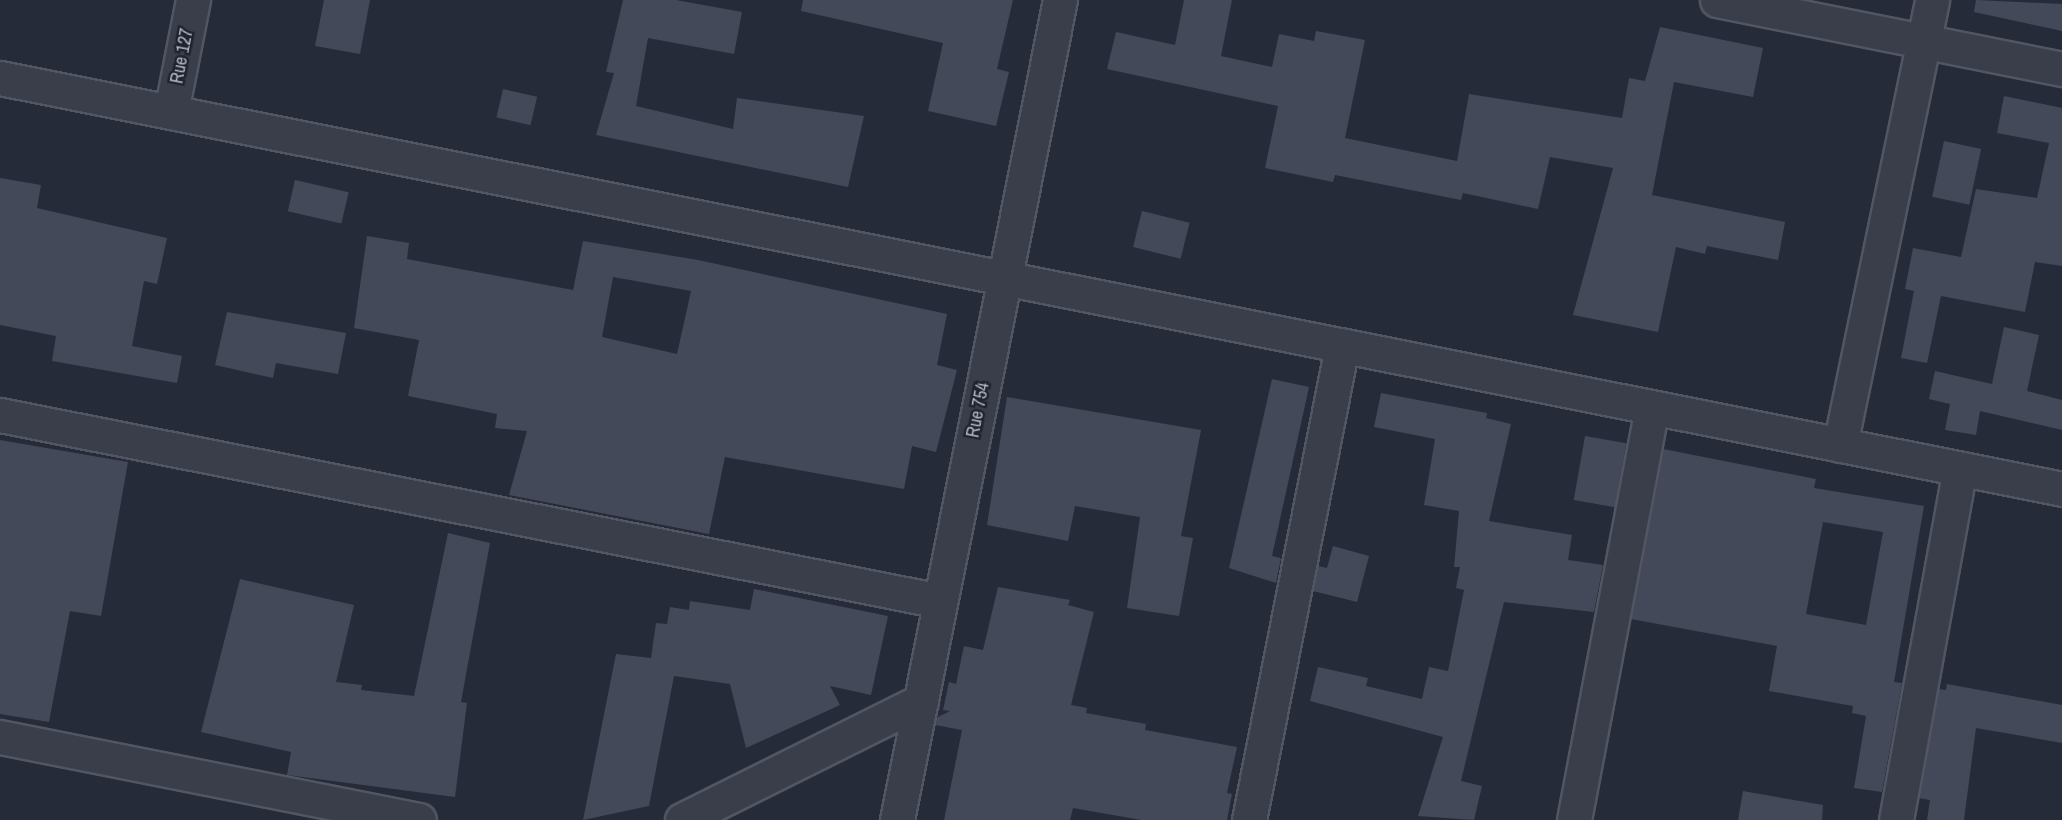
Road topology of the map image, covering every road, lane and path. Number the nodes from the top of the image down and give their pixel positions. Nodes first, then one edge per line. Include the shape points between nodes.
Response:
1 (193, 0) edge
2 (1060, 0) edge
3 (1717, 0) edge
4 (1932, 0) edge
5 (1924, 41) junction
6 (2062, 69) edge
7 (0, 78) edge
8 (171, 112) junction
9 (1004, 279) junction
10 (1342, 346) junction
11 (1652, 408) junction
12 (0, 415) edge
13 (1840, 445) junction
14 (1960, 469) junction
15 (2062, 489) edge
16 (940, 601) junction
17 (921, 701) junction
18 (0, 737) edge
19 (419, 820) edge
20 (682, 820) edge
21 (897, 820) edge
22 (1249, 820) edge
23 (1574, 820) edge
24 (1896, 820) edge

1 - 8 street, Rue 127
2 - 9 street, Rue 754
3 - 5 street
4 - 5 street
5 - 6 street
5 - 13 street
7 - 8 street
8 - 9 street
9 - 10 street
9 - 16 street, Rue 754
10 - 11 street
10 - 22 street
11 - 13 street
11 - 23 street
12 - 16 street
13 - 14 street
14 - 15 street
14 - 24 street
16 - 17 street, Rue 754
17 - 20 street
17 - 21 street, Rue 754
18 - 19 street

